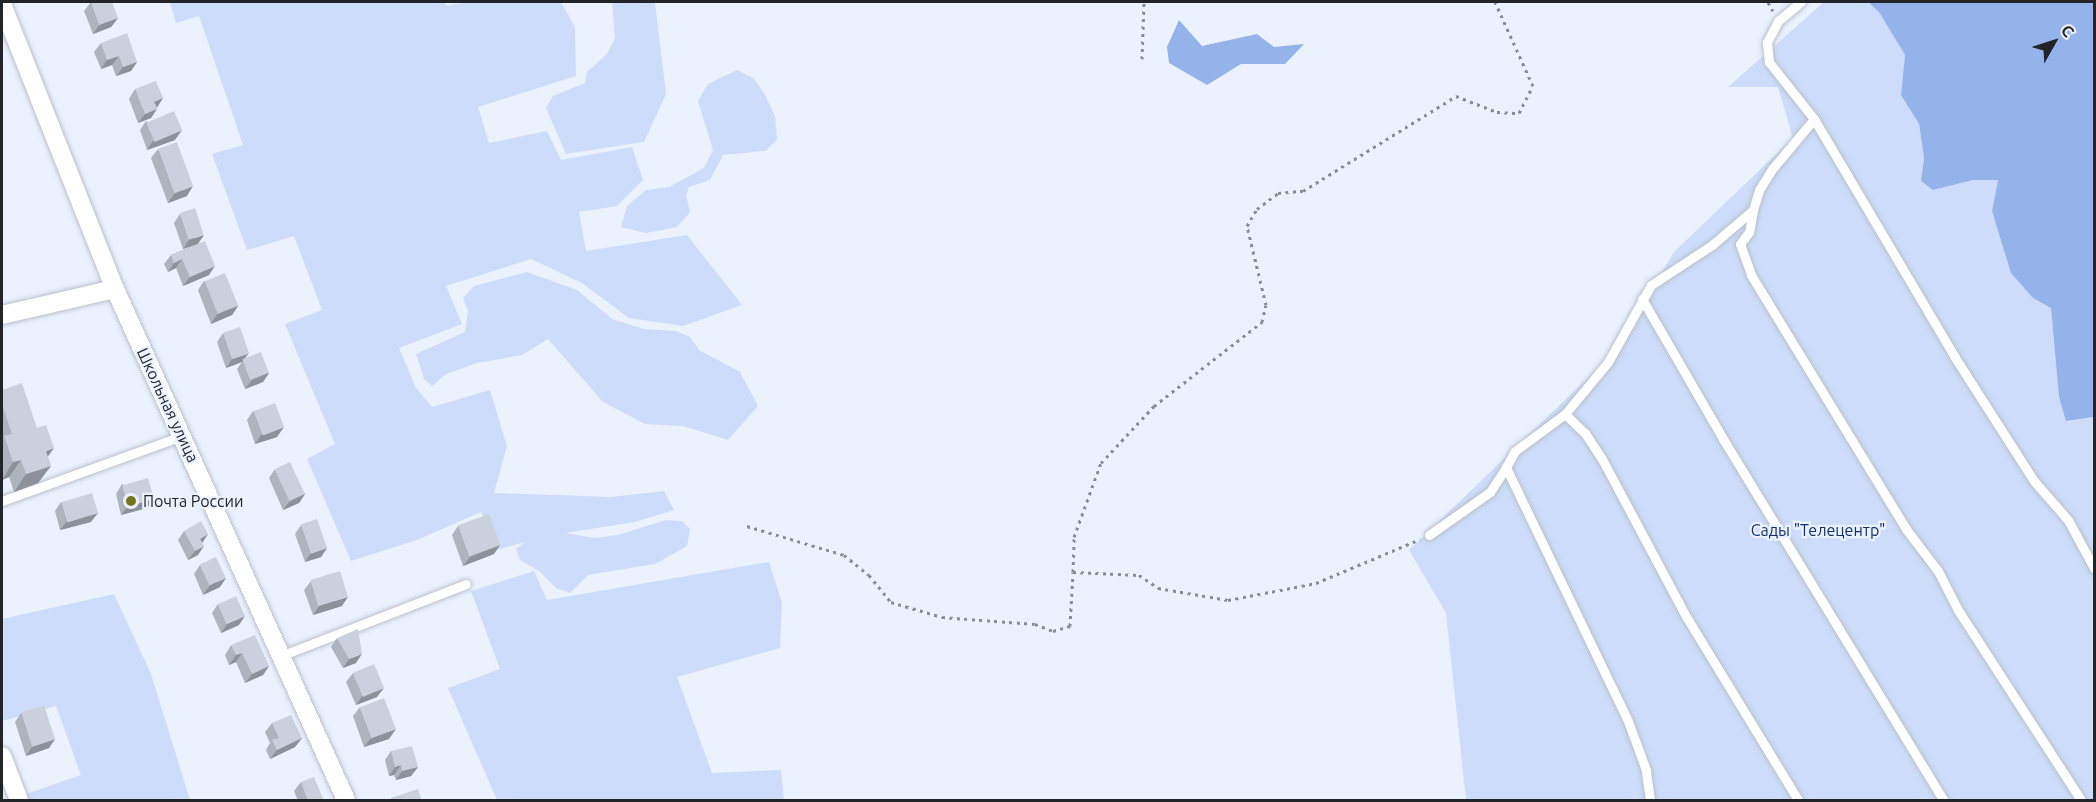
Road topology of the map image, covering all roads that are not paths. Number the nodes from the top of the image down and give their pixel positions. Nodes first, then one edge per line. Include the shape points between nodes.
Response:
1 (1801, 2) edge
2 (2, 4) edge
3 (1814, 119) junction
4 (1753, 210) junction
5 (115, 289) junction
6 (1642, 299) junction
7 (2, 315) edge
8 (1565, 414) junction
9 (182, 436) junction
10 (1506, 467) junction
11 (2, 501) edge
12 (1429, 535) road end
13 (2094, 568) edge
14 (466, 584) dead end
15 (283, 655) junction
16 (2, 756) edge
17 (19, 801) edge
18 (346, 801) edge
19 (1650, 801) edge
20 (1798, 801) edge
21 (1943, 801) edge
22 (2081, 801) edge

1 - 3 lane via 1778,21 1767,42 1768,62
2 - 5 street, Школьная улица
3 - 4 lane via 1773,168 1759,190
3 - 13 lane via 1954,356 2034,481 2068,520
4 - 6 lane via 1712,245 1651,285
4 - 22 lane via 1749,232 1740,244 1751,275 1906,529 1938,571 1958,610
5 - 7 street
5 - 9 street, Школьная улица
6 - 8 lane via 1608,362
6 - 21 lane
8 - 10 lane via 1515,451
8 - 20 lane via 1586,433 1602,459 1687,618
9 - 11 lane
9 - 15 street, Школьная улица
10 - 12 lane via 1490,492
10 - 19 lane via 1628,721 1646,771
14 - 15 lane
15 - 18 street, Школьная улица
16 - 17 street

